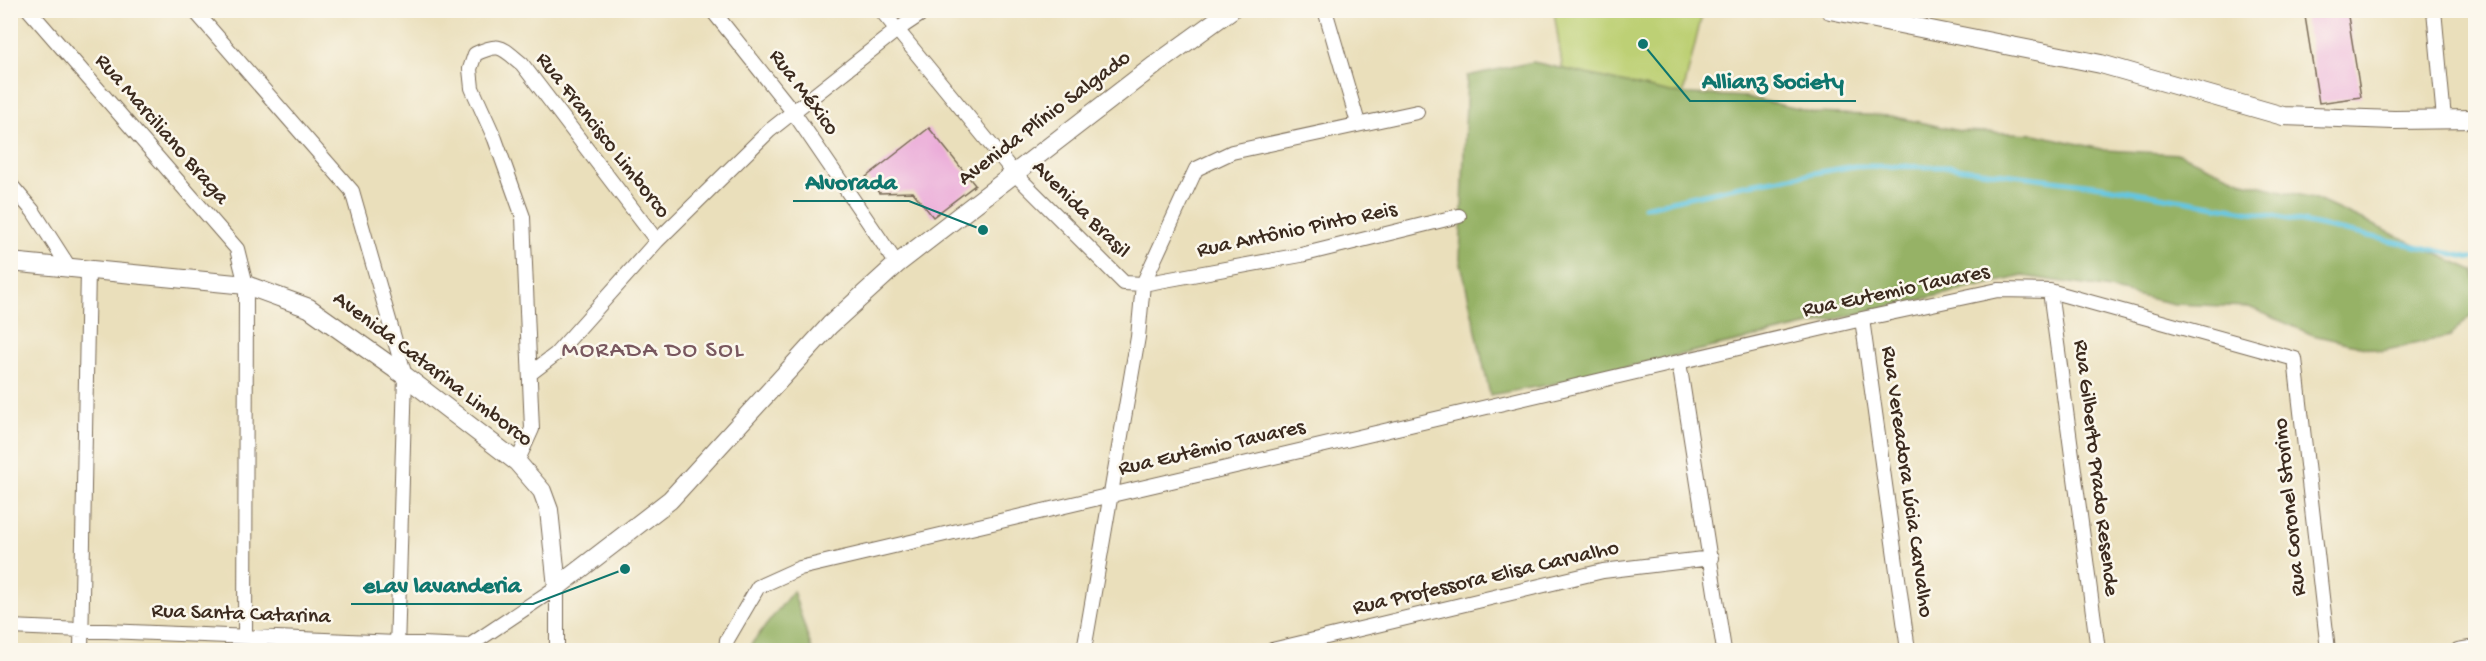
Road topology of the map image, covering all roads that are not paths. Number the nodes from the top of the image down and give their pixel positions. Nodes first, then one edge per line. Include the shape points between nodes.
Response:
1 (29, 10) edge
2 (194, 10) edge
3 (712, 10) edge
4 (881, 10) edge
5 (927, 10) edge
6 (1231, 10) edge
7 (1324, 10) edge
8 (1830, 10) edge
9 (2433, 10) edge
10 (897, 30) junction
11 (1417, 112) dead end
12 (794, 113) junction
13 (2444, 119) junction
14 (2475, 119) edge
15 (1358, 123) junction
16 (1014, 173) junction
17 (10, 184) edge
18 (1459, 216) dead end
19 (657, 241) junction
20 (10, 262) edge
21 (897, 264) junction
22 (69, 267) junction
23 (88, 269) junction
24 (1143, 284) junction
25 (246, 285) junction
26 (2050, 291) junction
27 (1862, 319) junction
28 (2295, 359) joint
29 (1679, 362) junction
30 (531, 373) junction
31 (405, 376) junction
32 (517, 462) junction
33 (1110, 494) junction
34 (1711, 558) junction
35 (557, 587) junction
36 (10, 627) edge
37 (81, 630) junction
38 (245, 643) edge
39 (397, 647) edge
40 (466, 648) edge
41 (2475, 648) edge
42 (81, 651) edge
43 (557, 651) edge
44 (726, 651) edge
45 (1084, 651) edge
46 (1272, 651) edge
47 (1724, 651) edge
48 (1908, 651) edge
49 (2098, 651) edge
50 (2328, 651) edge
51 (2458, 651) edge

1 - 25 street, Rua Marciliano Braga via 237,249
2 - 31 street via 352,191
3 - 12 street, Rua México
4 - 10 street, Avenida Brasil
5 - 10 street
6 - 16 street, Avenida Plínio Salgado
7 - 15 street
8 - 13 street via 2101,64 2283,116
9 - 13 street
10 - 12 street
10 - 16 street, Avenida Brasil
11 - 15 street
12 - 19 street via 769,131
12 - 21 street, Rua México
13 - 14 street
15 - 24 street via 1232,152 1196,170
16 - 21 street, Avenida Plínio Salgado
16 - 24 street, Avenida Brasil via 1124,283
17 - 22 street via 33,211
18 - 24 street, Rua Antônio Pinto Reis via 1301,255
19 - 30 street via 562,347
19 - 30 street, Rua Francisco Limborco via 522,64 499,47 475,54 470,69 472,88 523,217
20 - 22 street, Avenida Catarina Limborco
21 - 35 street, Avenida Plínio Salgado via 830,326 670,500
22 - 23 street, Avenida Catarina Limborco
23 - 25 street, Avenida Catarina Limborco
23 - 37 street
24 - 33 street via 1138,337
25 - 31 street, Avenida Catarina Limborco via 309,308
25 - 38 street, Rua Marciliano Braga
26 - 27 street, Rua Eutemio Tavares via 1998,290
26 - 28 street, Rua Eutemio Tavares
26 - 49 street, Rua Gilberto Prado Resende
27 - 29 street, Rua Eutemio Tavares
27 - 48 street, Rua Vereadora Lúcia Carvalho
28 - 50 street, Rua Coronel Storino
29 - 33 street, Rua Eutêmio Tavares
29 - 34 street
30 - 32 street, Rua Francisco Limborco via 532,429
31 - 32 street, Avenida Catarina Limborco
31 - 39 street
32 - 35 street, Avenida Catarina Limborco via 542,491 549,510
33 - 44 street, Rua Eutêmio Tavares via 800,568 758,587 727,640
33 - 45 street
34 - 46 street, Rua Professora Elisa Carvalho via 1603,571
34 - 47 street
35 - 40 street, Avenida Plínio Salgado
35 - 43 street
36 - 37 street, Rua Santa Catarina
37 - 38 street, Rua Santa Catarina
37 - 42 street
38 - 39 street, Rua Santa Catarina
39 - 40 street, Rua Santa Catarina
41 - 51 street

